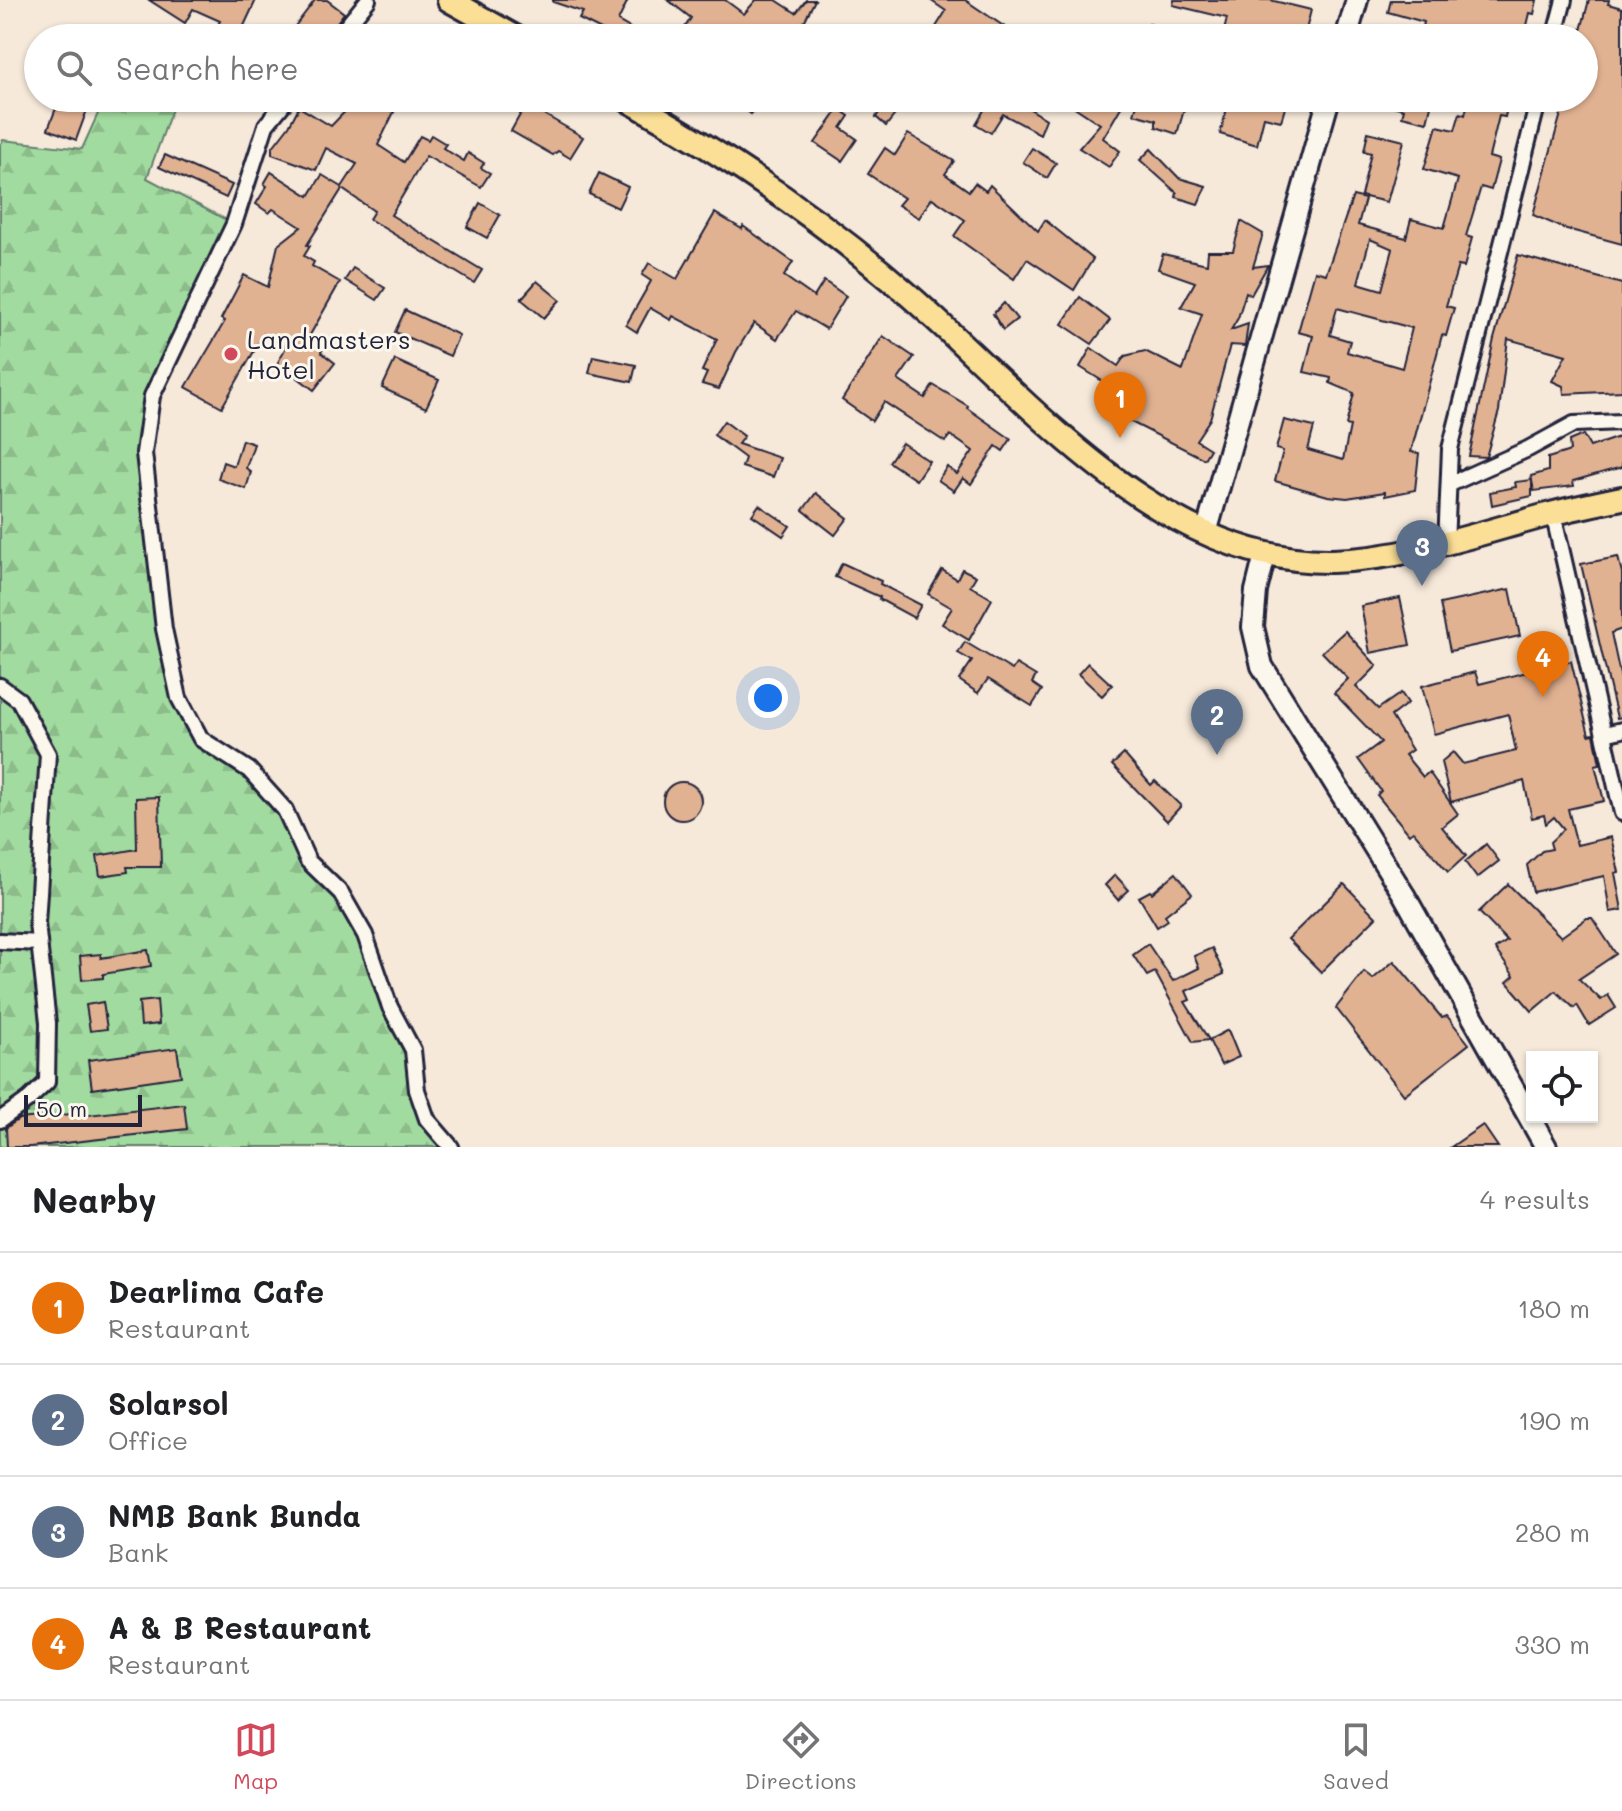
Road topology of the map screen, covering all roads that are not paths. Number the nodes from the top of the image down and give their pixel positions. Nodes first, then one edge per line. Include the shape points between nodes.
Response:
1 (368, 0) edge
2 (449, 0) edge
3 (1357, 0) edge
4 (1564, 0) edge
5 (348, 24) edge
6 (492, 24) edge
7 (1350, 24) edge
8 (1558, 24) edge
9 (277, 112) edge
10 (650, 112) edge
11 (1325, 112) edge
12 (1535, 112) edge
13 (1622, 422) edge
14 (1450, 484) junction
15 (1622, 498) edge
16 (1553, 513) junction
17 (1206, 533) junction
18 (1446, 545) junction
19 (1265, 555) junction
20 (0, 686) edge
21 (1622, 730) edge
22 (1604, 734) junction
23 (1622, 813) edge
24 (0, 941) edge
25 (39, 943) junction
26 (0, 1120) edge
27 (451, 1147) edge
28 (1546, 1147) edge

1 - 5 street
2 - 6 highway
3 - 7 main road
4 - 8 street
9 - 27 street via 266,125 234,224 152,396 144,453 164,629 179,698 201,739 249,770 285,810 308,861 341,893 359,925 390,1007 413,1050 417,1090 427,1119
10 - 17 highway via 798,206 902,289 1086,456 1139,498
11 - 17 main road
12 - 14 street via 1450,449
13 - 14 street via 1574,424
14 - 18 street
15 - 16 highway
16 - 18 highway
16 - 22 street
17 - 19 highway
18 - 19 highway via 1332,561
19 - 28 main road via 1253,627 1262,666 1404,895
20 - 25 street via 19,700 48,754
21 - 22 street
22 - 23 street
24 - 25 street
25 - 26 street via 48,1023 47,1082

